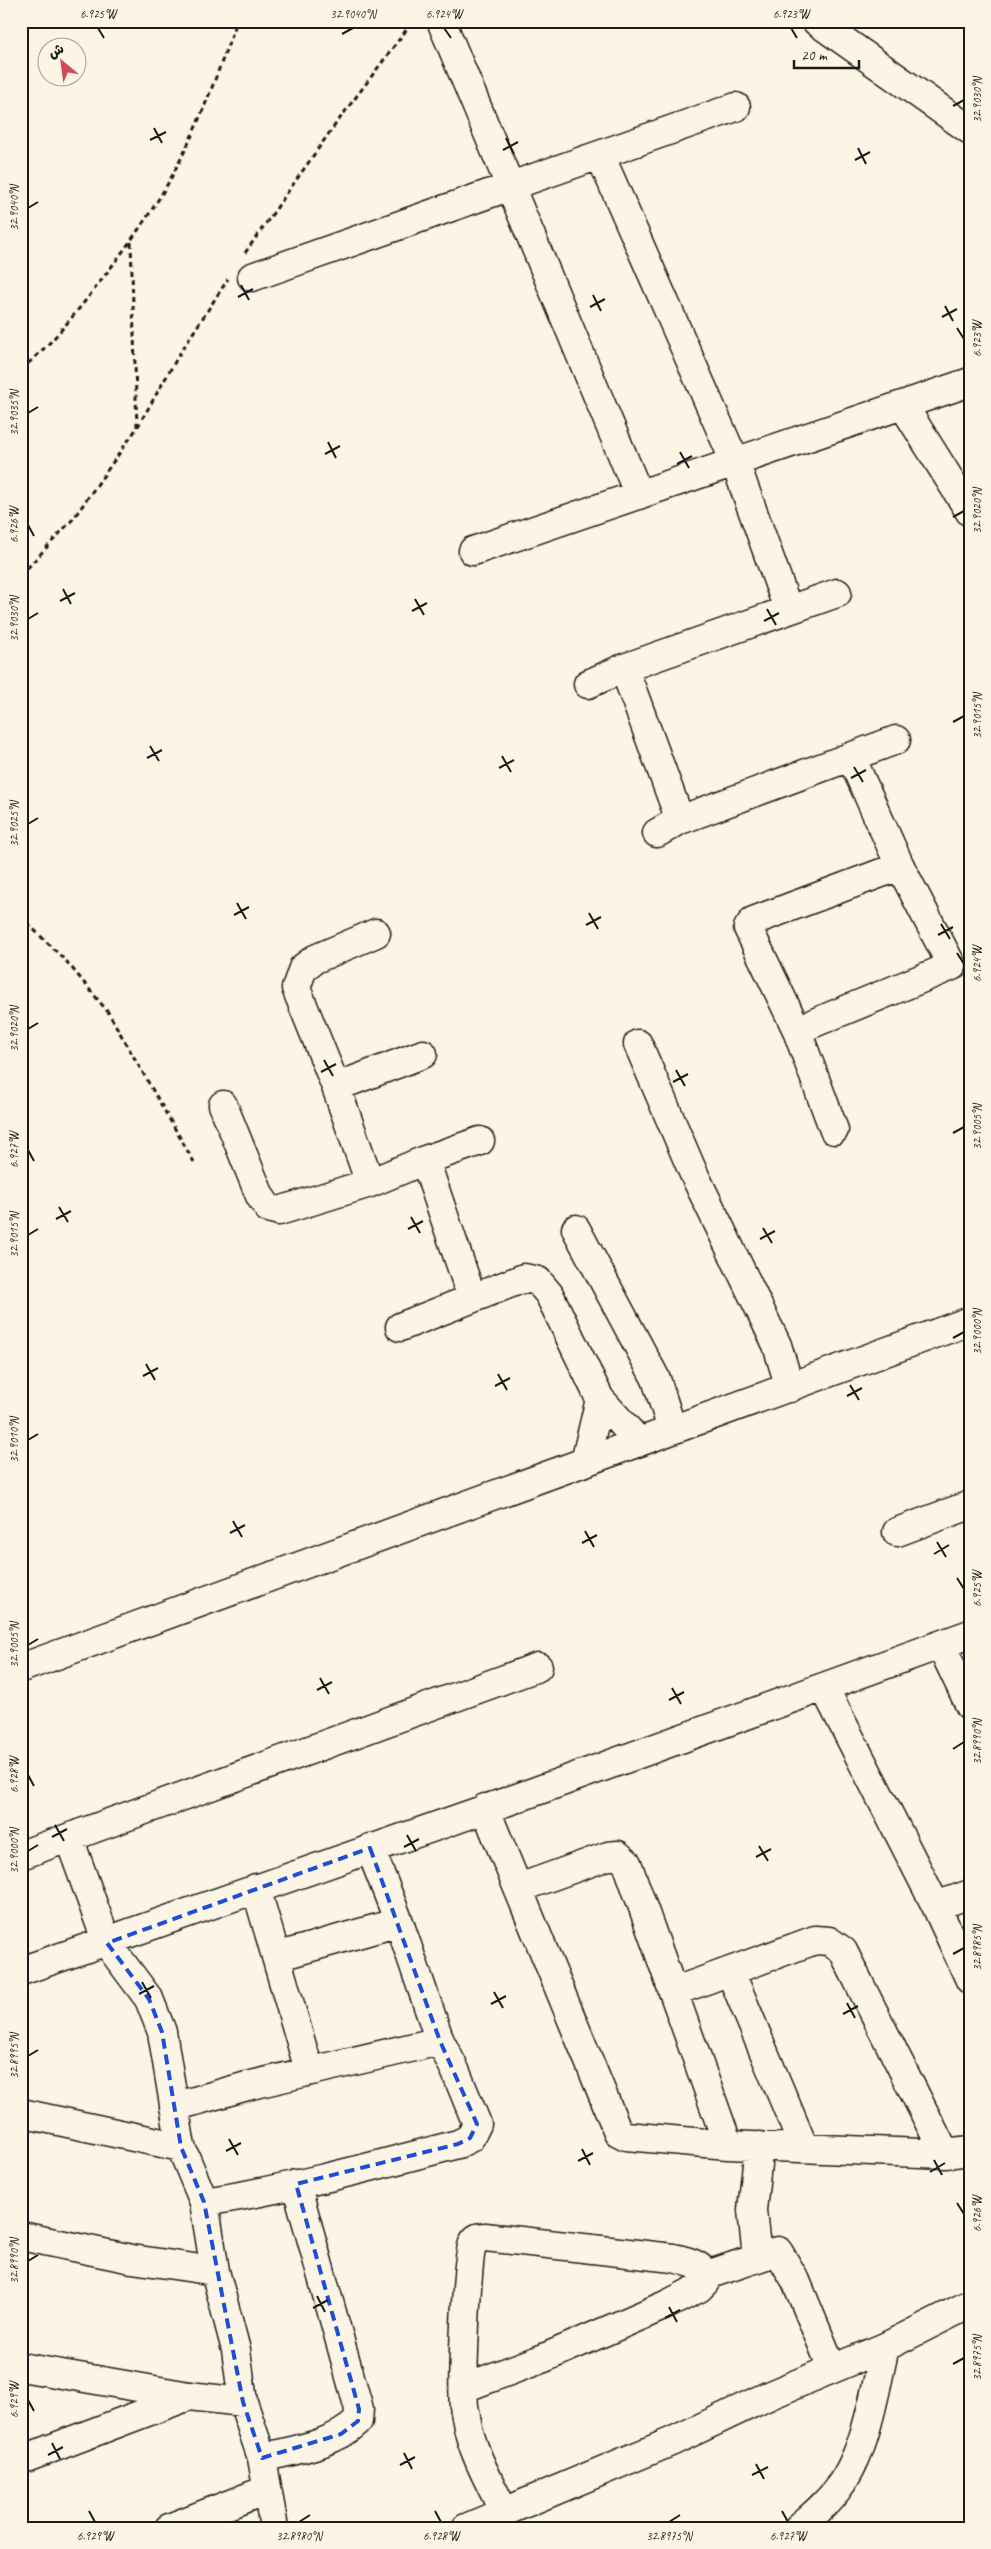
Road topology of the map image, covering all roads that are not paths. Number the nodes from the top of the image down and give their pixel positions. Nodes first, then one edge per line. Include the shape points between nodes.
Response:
1 (816, 21) edge
2 (442, 23) dead end
3 (736, 107) dead end
4 (970, 130) edge
5 (600, 155) junction
6 (510, 186) junction
7 (240, 272) road end
8 (970, 382) edge
9 (903, 405) junction
10 (735, 462) junction
11 (639, 495) junction
12 (970, 512) edge
13 (473, 551) dead end
14 (837, 593) dead end
15 (788, 609) junction
16 (624, 668) junction
17 (588, 684) dead end
18 (896, 740) dead end
19 (851, 757) junction
20 (900, 866) junction
21 (376, 933) dead end
22 (797, 1030) junction
23 (638, 1044) dead end
24 (423, 1054) dead end
25 (336, 1087) junction
26 (223, 1105) dead end
27 (834, 1130) dead end
28 (480, 1141) dead end
29 (425, 1160) junction
30 (370, 1183) junction
31 (576, 1229) dead end
32 (472, 1298) junction
33 (970, 1321) edge
34 (400, 1327) dead end
35 (790, 1388) junction
36 (600, 1399) junction
37 (672, 1429) junction
38 (640, 1442) junction
39 (585, 1462) junction
40 (970, 1505) edge
41 (897, 1532) dead end
42 (970, 1634) edge
43 (941, 1645) junction
44 (538, 1667) dead end
45 (21, 1668) edge
46 (824, 1686) junction
47 (970, 1706) edge
48 (485, 1808) junction
49 (69, 1838) junction
50 (370, 1848) junction
51 (21, 1855) edge
52 (256, 1888) junction
53 (519, 1888) junction
54 (970, 1894) edge
55 (936, 1906) junction
56 (399, 1922) junction
57 (107, 1942) junction
58 (276, 1957) junction
59 (21, 1971) edge
60 (730, 1971) junction
61 (970, 1980) edge
62 (673, 1992) junction
63 (440, 2041) junction
64 (309, 2070) junction
65 (174, 2107) junction
66 (21, 2113) edge
67 (728, 2144) junction
68 (759, 2146) junction
69 (181, 2147) junction
70 (804, 2148) junction
71 (957, 2153) edge
72 (296, 2184) junction
73 (204, 2202) junction
74 (21, 2236) edge
75 (756, 2258) junction
76 (215, 2271) junction
77 (706, 2275) junction
78 (970, 2304) edge
79 (885, 2347) junction
80 (21, 2367) edge
81 (832, 2368) junction
82 (464, 2388) junction
83 (189, 2396) junction
84 (243, 2402) junction
85 (262, 2458) junction
86 (21, 2460) edge
87 (266, 2490) junction
88 (504, 2512) junction
89 (169, 2528) edge
90 (274, 2528) edge
91 (466, 2528) edge
92 (798, 2528) edge

1 - 4 street
2 - 6 street
3 - 5 street
5 - 6 street
5 - 10 street
6 - 7 street
6 - 11 street
8 - 9 street
9 - 10 street
9 - 12 street
10 - 11 street
10 - 15 street
11 - 13 street
14 - 15 street
15 - 16 street
16 - 17 street
16 - 19 street via 668,826
18 - 19 street
19 - 20 street
20 - 22 street via 753,921 748,928
20 - 22 street via 952,966
21 - 25 street via 315,959 304,968 296,988
22 - 27 street
23 - 35 street via 693,1172 776,1345
24 - 25 street
25 - 30 street
26 - 30 street via 260,1196 268,1208 279,1212
28 - 29 street
29 - 30 street
29 - 32 street
31 - 37 street via 656,1379
32 - 34 street
32 - 36 street via 524,1278 538,1281 549,1294
33 - 35 street
35 - 37 street
36 - 38 street
36 - 39 street
37 - 38 street
38 - 39 street
39 - 45 street
40 - 41 street
42 - 43 street
43 - 46 street
43 - 47 street
44 - 49 street
46 - 48 street
46 - 55 street
48 - 50 street
48 - 53 street
49 - 51 street
49 - 57 street
50 - 52 street
50 - 56 street
52 - 57 street
52 - 58 street
53 - 62 street via 618,1854 627,1863
53 - 67 street via 618,2132 626,2136
54 - 55 street
55 - 61 street
56 - 58 street
56 - 63 street
57 - 59 street
57 - 65 street via 149,1999 162,2032
58 - 64 street
60 - 62 street
60 - 70 street
60 - 71 street via 815,1940 829,1940 843,1951
62 - 67 street
63 - 64 street
63 - 72 street via 477,2124 470,2138 373,2167
64 - 65 street
65 - 69 street
66 - 69 street
67 - 68 street
68 - 70 street
68 - 75 street via 752,2210
69 - 73 street
70 - 71 street
72 - 73 street
72 - 85 street via 357,2402 358,2421 341,2434 311,2446
73 - 76 street
74 - 76 street via 132,2259
75 - 77 street
75 - 81 street via 778,2251 796,2280
76 - 84 street via 236,2350
77 - 82 street via 705,2282 698,2288 668,2304 544,2358
77 - 82 street via 703,2269 692,2263 673,2258 478,2237 470,2255
78 - 79 street
79 - 81 street
79 - 92 street via 869,2412 850,2469 822,2508
80 - 83 street
81 - 88 street via 673,2441
82 - 88 street via 464,2406 473,2445
83 - 84 street
83 - 86 street
84 - 85 street
85 - 87 street
87 - 89 street
87 - 90 street
88 - 91 street

